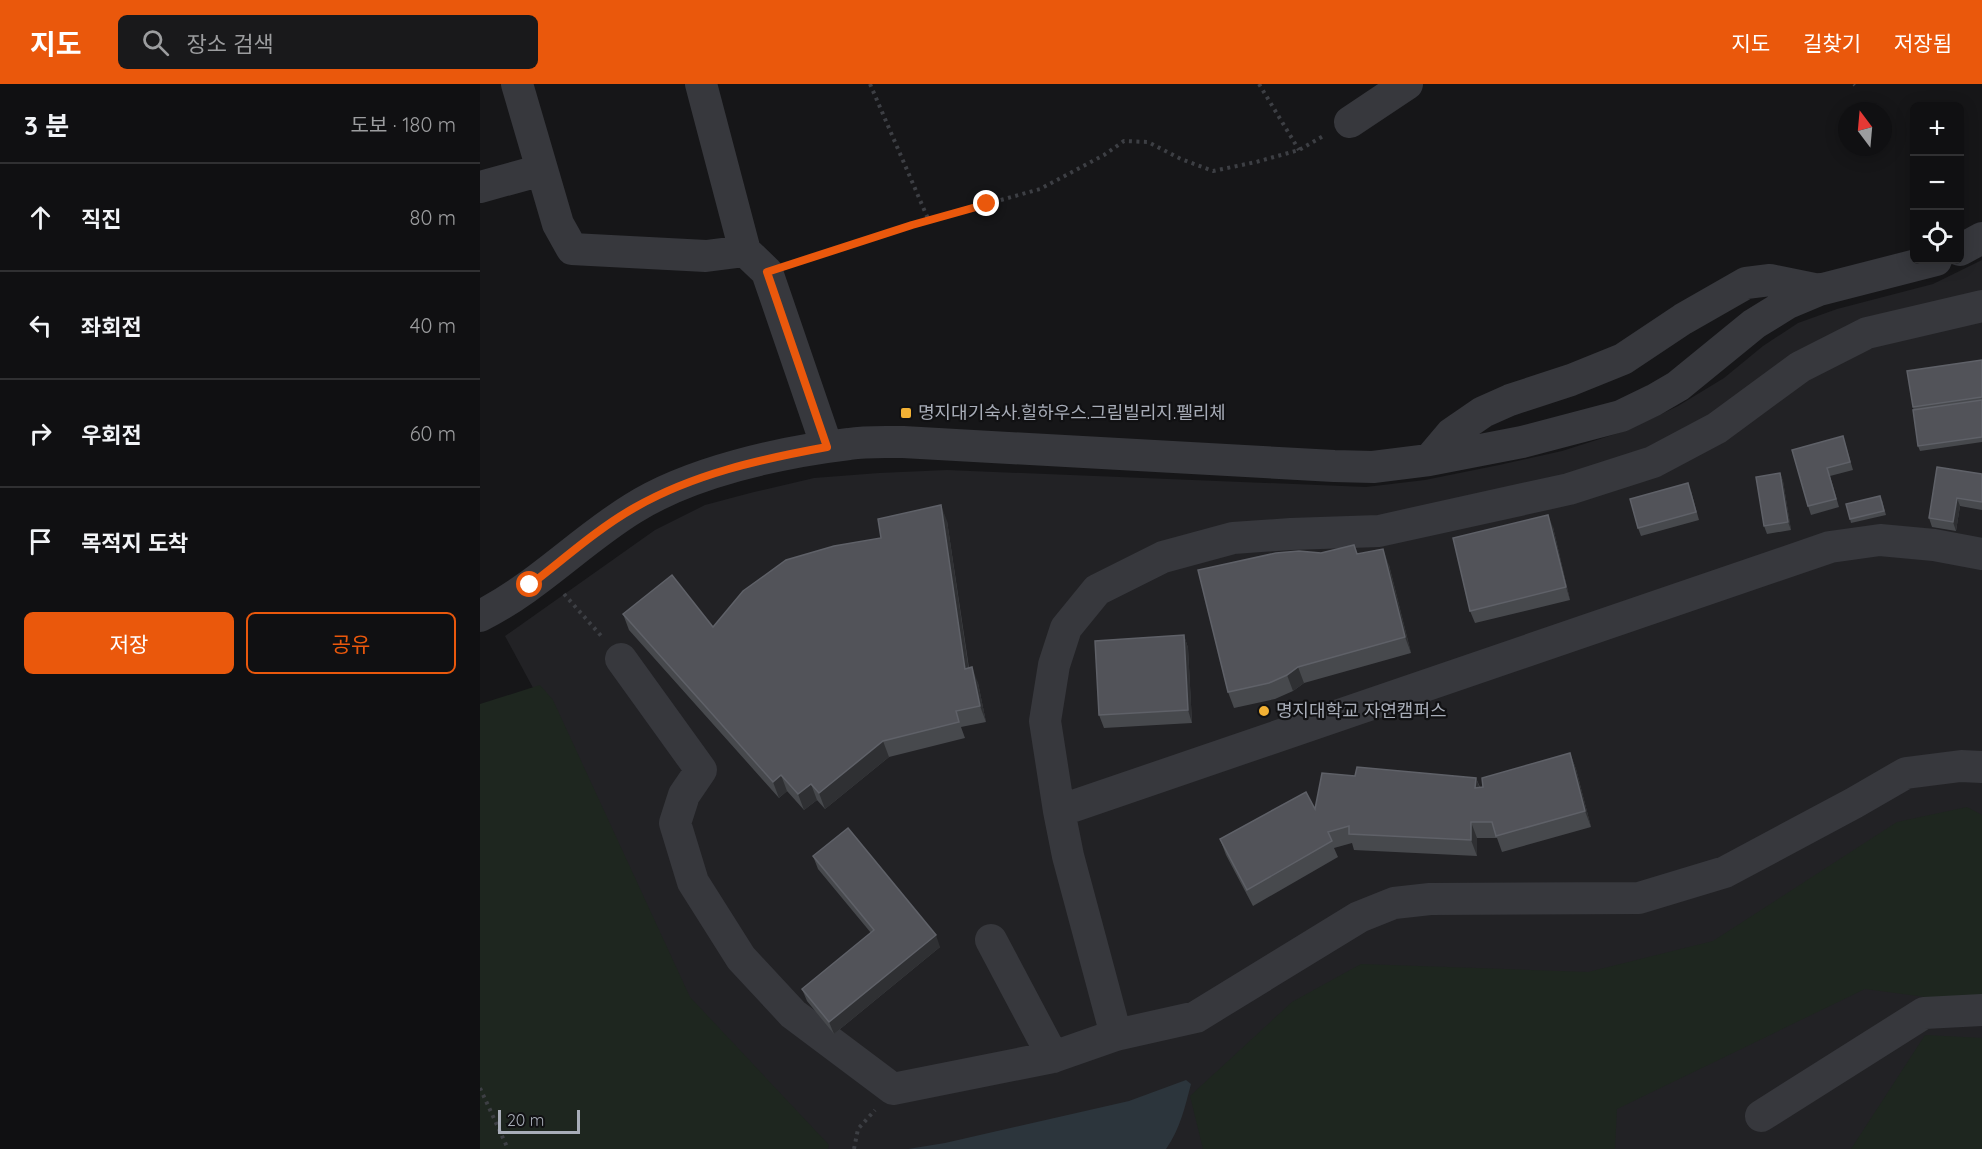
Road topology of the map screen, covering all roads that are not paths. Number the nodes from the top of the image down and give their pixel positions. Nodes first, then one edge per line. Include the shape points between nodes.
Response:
1 (517, 84) edge
2 (701, 84) edge
3 (1407, 84) edge
4 (1350, 122) road end
5 (542, 170) junction
6 (480, 187) edge
7 (1982, 238) edge
8 (1964, 247) edge
9 (756, 261) junction
10 (1920, 264) edge
11 (1819, 290) junction
12 (1982, 306) edge
13 (827, 447) junction
14 (1429, 460) junction
15 (1982, 554) edge
16 (480, 616) edge
17 (621, 659) road end
18 (1982, 767) edge
19 (1059, 812) junction
20 (992, 940) dead end
21 (1982, 1010) edge
22 (1116, 1035) junction
23 (1053, 1057) junction
24 (1761, 1116) dead end

1 - 5 street
2 - 9 street
3 - 4 street
5 - 6 street
5 - 9 street via 558,224 572,249
7 - 8 street
9 - 13 street
10 - 11 street
11 - 14 street via 1754,324 1678,386 1621,416 1522,442
11 - 14 street via 1770,279 1746,283 1623,359 1483,412 1451,434
12 - 19 street via 1867,333 1800,367 1717,428 1653,462 1569,489 1379,531 1233,538 1163,558 1097,590 1066,628 1054,664 1045,721
13 - 14 street via 903,442 1373,467
13 - 16 street via 759,460 672,489 633,508 506,603
15 - 19 street via 1880,540 1830,547
17 - 23 street via 701,770 684,795 675,823 693,882 741,958 793,1014 893,1089
18 - 22 street via 1906,773 1725,872 1639,898 1430,899 1394,903 1359,916 1196,1017
19 - 22 street
20 - 23 street
21 - 24 street via 1924,1013
22 - 23 street

